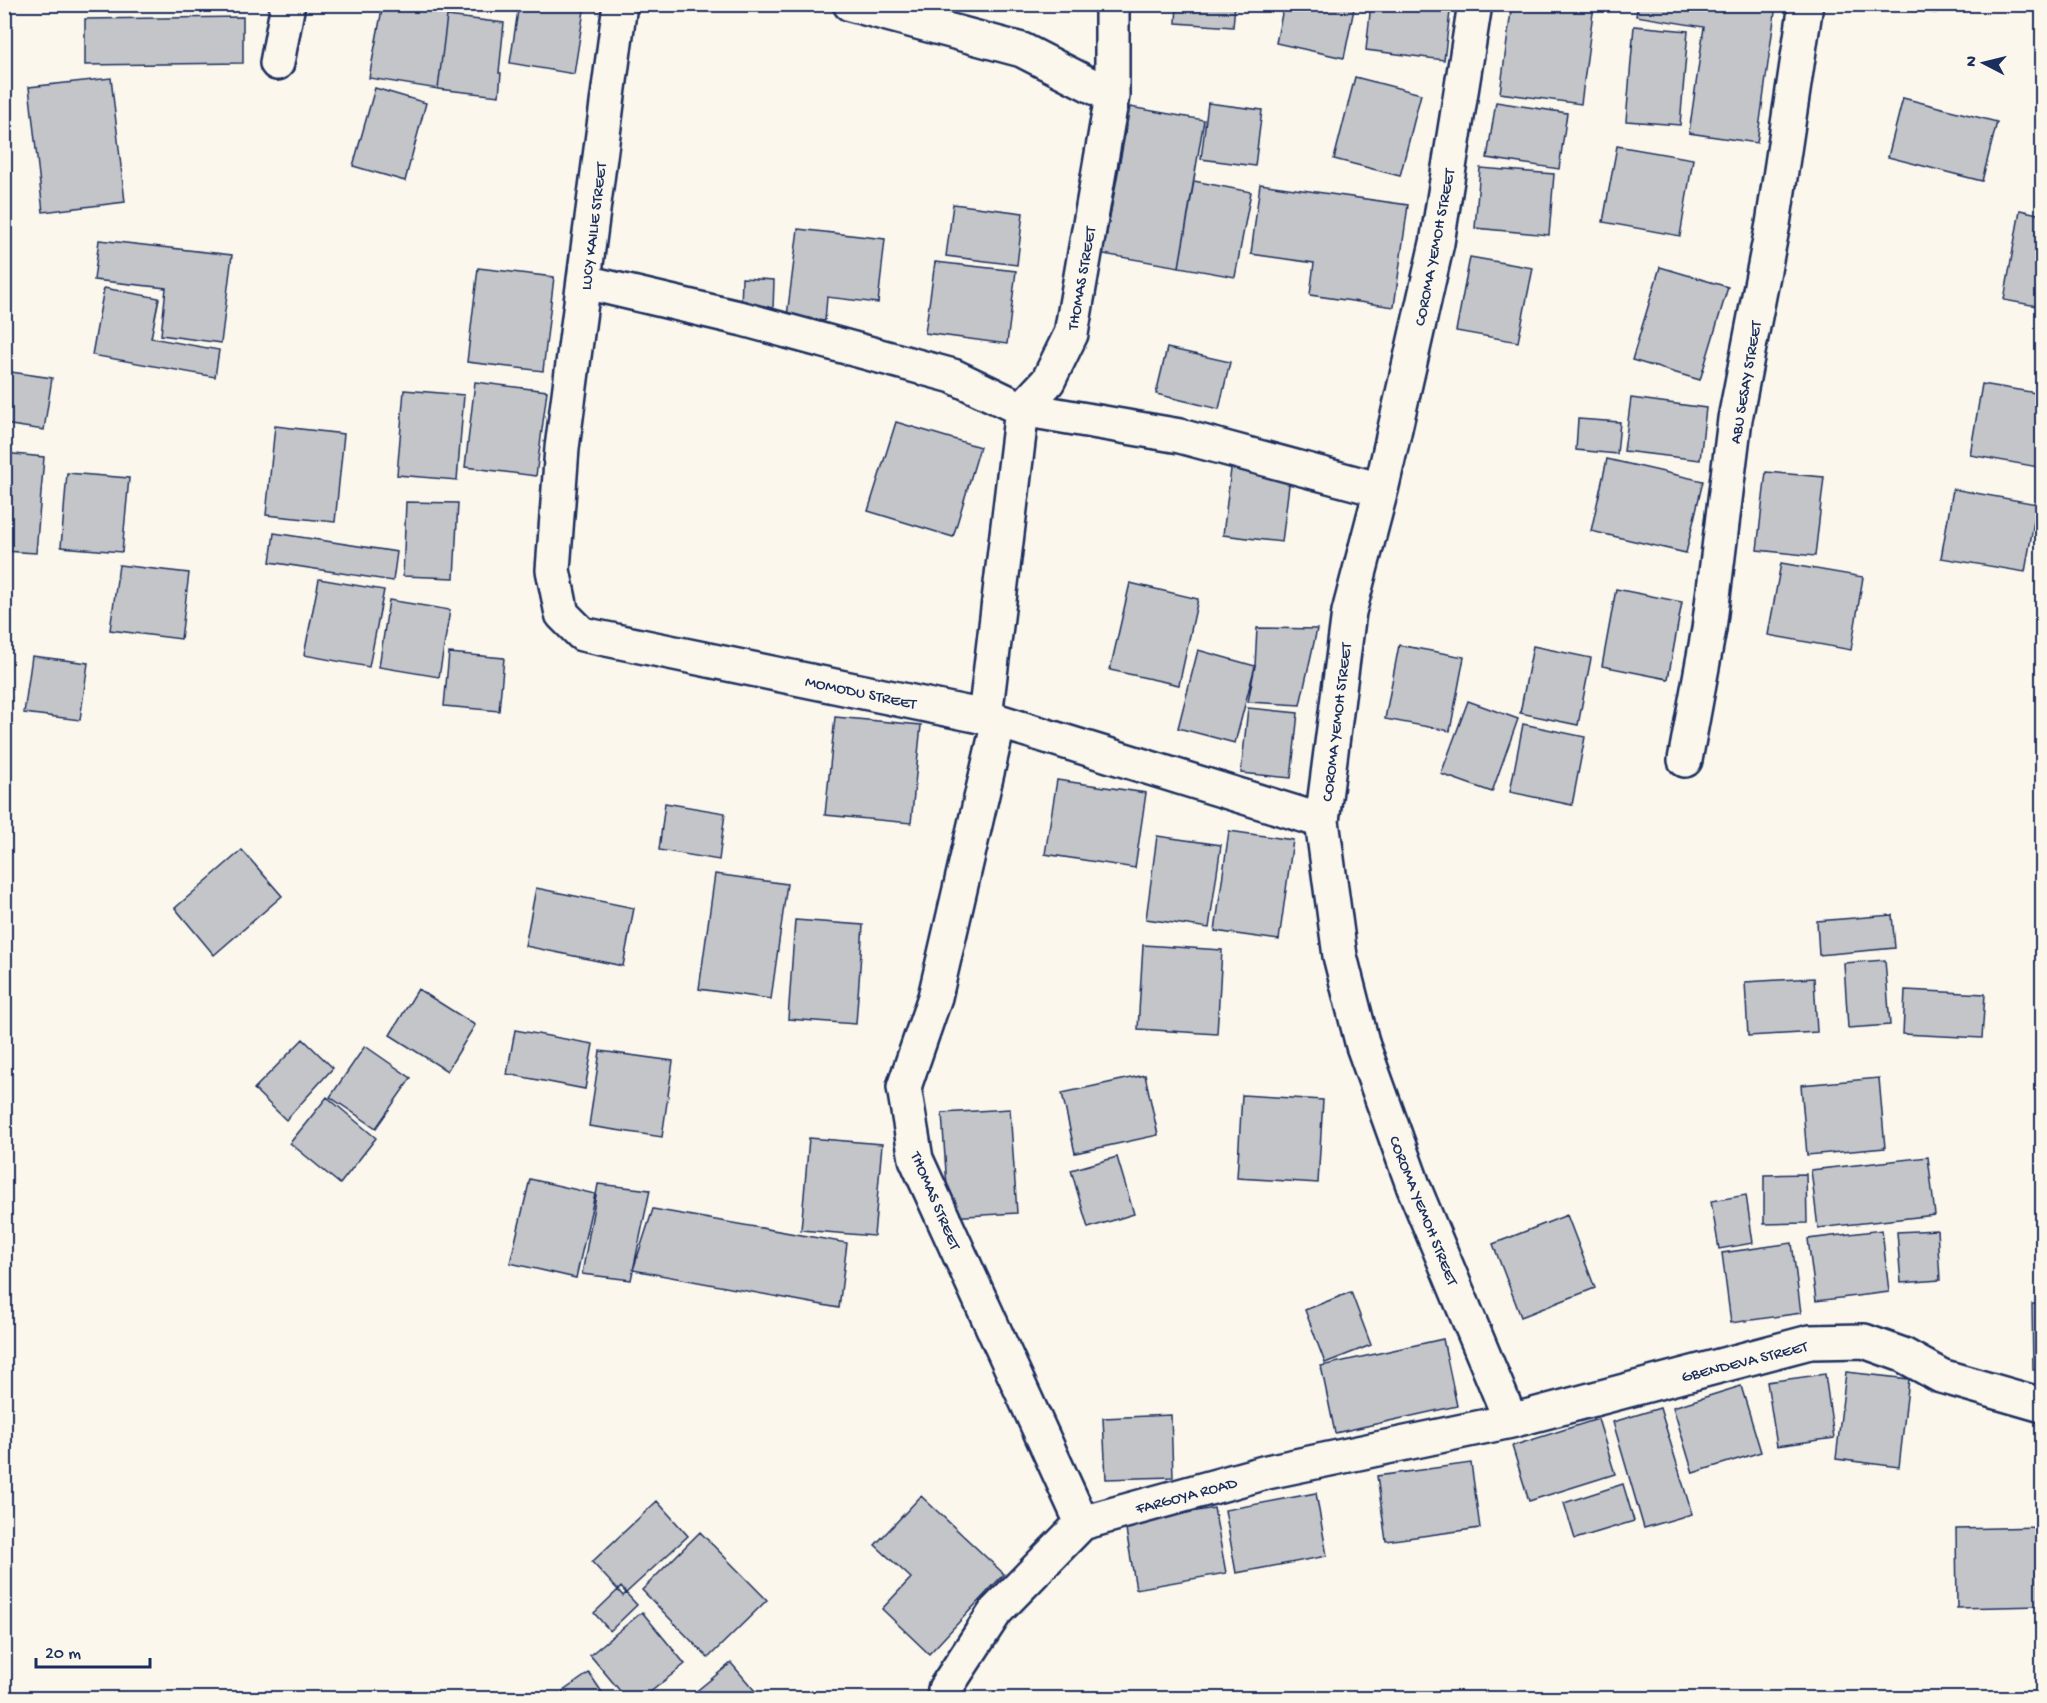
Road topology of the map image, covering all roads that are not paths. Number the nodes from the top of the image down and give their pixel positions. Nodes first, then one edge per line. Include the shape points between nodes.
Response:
1 (288, 4) edge
2 (850, 4) edge
3 (1112, 4) edge
4 (1475, 4) edge
5 (1806, 4) edge
6 (626, 7) edge
7 (277, 63) dead end
8 (1112, 96) junction
9 (585, 282) junction
10 (1022, 410) junction
11 (562, 448) joint
12 (1381, 490) junction
13 (992, 719) junction
14 (1685, 760) dead end
15 (1322, 821) junction
16 (2043, 1405) edge
17 (1511, 1421) junction
18 (1082, 1522) junction
19 (944, 1698) edge

1 - 7 street
2 - 8 street via 1022,50
3 - 8 street, THOMAS STREET
4 - 12 street, COROMA YEMOH STREET via 1437,243
5 - 14 street, ABU SESAY STREET via 1773,224 1735,419 1709,628
6 - 9 street, LUCY KAILIE STREET
8 - 10 street, THOMAS STREET via 1071,334 1048,381
9 - 10 street via 743,319 952,376
9 - 11 street, LUCY KAILIE STREET
10 - 12 street via 1180,436
10 - 13 street, THOMAS STREET
11 - 13 street, MOMODU STREET via 553,570 562,614 582,634
12 - 15 street, COROMA YEMOH STREET via 1349,612
13 - 15 street, MOMODU STREET
13 - 18 street, THOMAS STREET via 935,997 904,1087 916,1159
15 - 17 street, COROMA YEMOH STREET via 1340,956 1363,1046 1414,1188
16 - 17 street, GBENDEVA STREET via 1941,1376 1903,1355 1863,1341 1810,1342
17 - 18 street, FARGOYA ROAD via 1267,1472
18 - 19 street via 996,1611 945,1689

